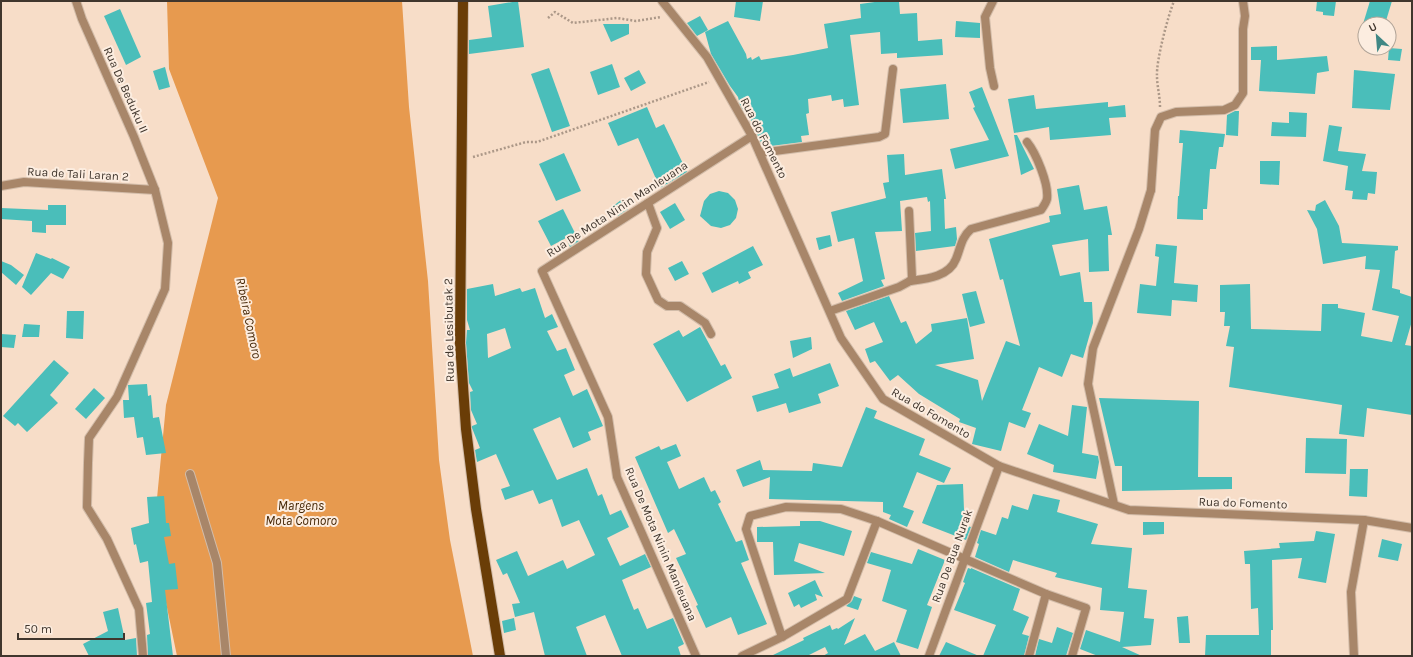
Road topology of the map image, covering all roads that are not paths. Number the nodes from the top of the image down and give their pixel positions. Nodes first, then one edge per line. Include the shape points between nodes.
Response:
1 (76, 1) edge
2 (463, 1) edge
3 (662, 1) edge
4 (993, 1) edge
5 (1243, 1) edge
6 (893, 69) dead end
7 (994, 86) dead end
8 (752, 136) junction
9 (1027, 142) dead end
10 (760, 153) junction
11 (1, 186) edge
12 (155, 190) junction
13 (648, 203) junction
14 (909, 211) dead end
15 (910, 281) junction
16 (830, 312) junction
17 (711, 334) dead end
18 (999, 466) junction
19 (190, 474) dead end
20 (1114, 504) junction
21 (1364, 520) junction
22 (877, 521) junction
23 (1412, 528) edge
24 (963, 560) junction
25 (1046, 594) junction
26 (782, 637) junction
27 (143, 656) edge
28 (226, 656) edge
29 (500, 656) edge
30 (696, 656) edge
31 (742, 656) edge
32 (929, 656) edge
33 (1029, 656) edge
34 (1072, 656) edge
35 (1354, 656) edge

1 - 12 street, Rua De Beduku II
2 - 29 main road, Rua de Lesibutak 2 via 460,343 466,429 476,509
3 - 8 street, Rua do Fomento via 707,57
4 - 7 street via 985,17
5 - 20 street via 1243,93 1235,105 1224,110 1176,112 1161,117 1155,130 1151,190 1139,229 1093,348 1088,384
6 - 10 street via 885,134 880,137
8 - 10 street, Rua do Fomento
8 - 13 street, Rua De Mota Ninin Manleuana
9 - 15 street via 1033,150 1047,190 1047,200 1041,210 971,229 963,236 956,261 949,270 931,278
10 - 16 street, Rua do Fomento
11 - 12 street, Rua de Tali Laran 2 via 24,182
12 - 27 street, Rua De Beduku II via 168,243 165,289 117,397 89,438 88,463 87,507 107,539 139,609
13 - 17 street via 657,228 647,252 646,274 658,300 667,306 680,306 705,322
13 - 30 street, Rua De Mota Ninin Manleuana via 542,271 608,418 617,477
14 - 15 street via 912,278
15 - 16 street
16 - 18 street, Rua do Fomento via 841,338 883,399
18 - 20 street, Rua do Fomento
18 - 24 street, Rua De Bua Nurak
19 - 28 street via 217,563
20 - 21 street, Rua do Fomento via 1137,510
21 - 23 street, Rua do Fomento
21 - 35 street via 1352,592
22 - 24 street
22 - 26 street via 847,600
22 - 26 street via 840,509 786,507 750,516 746,529
24 - 25 street
24 - 32 street, Rua De Bua Nurak
25 - 33 street
25 - 34 street via 1086,608
26 - 31 street

